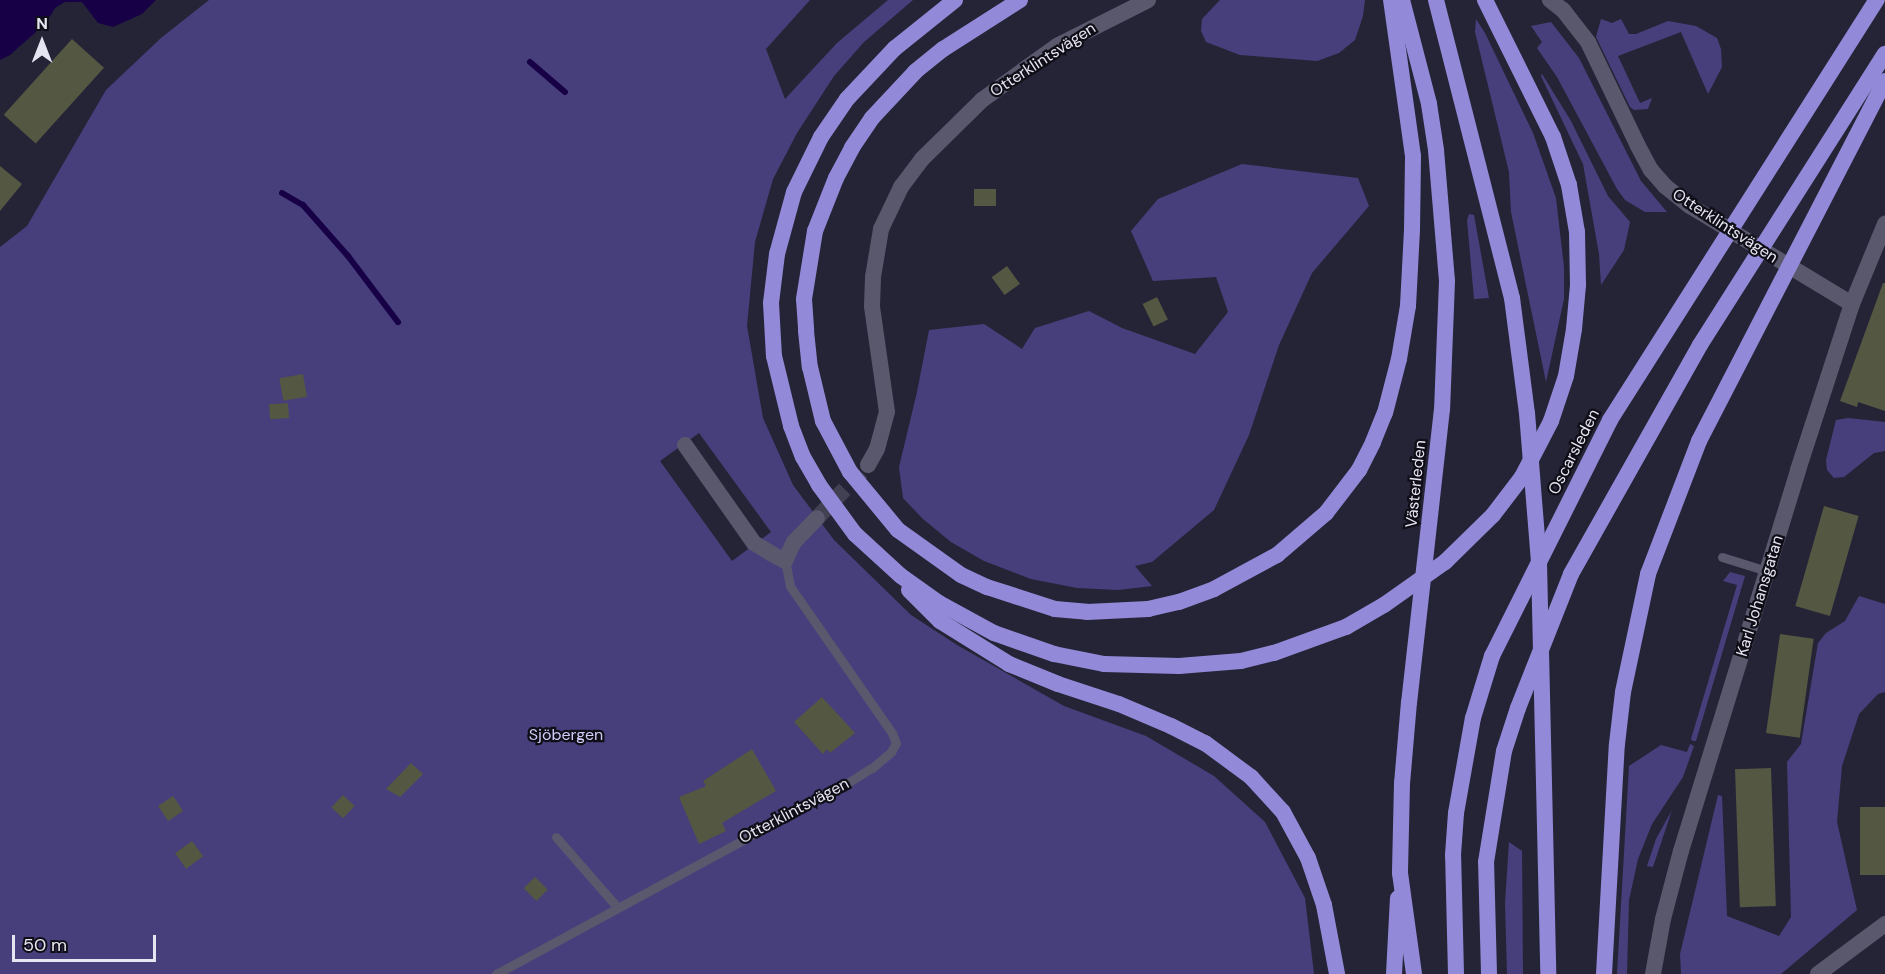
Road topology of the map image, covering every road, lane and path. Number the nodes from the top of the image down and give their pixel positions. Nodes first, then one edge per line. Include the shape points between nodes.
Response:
1 (955, 0) edge
2 (1020, 0) edge
3 (1148, 0) edge
4 (1391, 0) edge
5 (1402, 0) edge
6 (1436, 0) edge
7 (1485, 0) edge
8 (1550, 0) edge
9 (1877, 0) edge
10 (1885, 54) edge
11 (1410, 63) junction
12 (1885, 81) edge
13 (1885, 224) edge
14 (1852, 304) junction
15 (685, 445) dead end
16 (868, 465) tunnel mouth
17 (817, 518) tunnel mouth
18 (1722, 557) dead end
19 (785, 561) junction
20 (1767, 571) junction
21 (901, 576) junction
22 (556, 837) dead end
23 (1546, 872) junction
24 (1400, 873) junction
25 (617, 907) junction
26 (1885, 924) edge
27 (496, 974) edge
28 (1338, 974) edge
29 (1394, 974) edge
30 (1414, 974) edge
31 (1456, 974) edge
32 (1489, 974) edge
33 (1548, 974) edge
34 (1554, 974) edge
35 (1604, 974) edge
36 (1653, 974) edge
37 (1818, 974) edge

1 - 21 highway via 869,73 821,136 794,192 777,254 772,295 772,334 780,391 803,456 828,499 855,534
2 - 11 highway via 943,49 915,72 872,118 836,178 815,231 804,299 810,367 823,421 850,472 872,501 898,530 961,575 1055,609 1148,609 1214,589 1277,555 1326,513 1359,470 1386,413 1408,306 1413,156
3 - 16 street, Otterklintsvägen via 1066,41 1020,71 949,131 901,187 881,229 873,277 872,306 887,412 877,449
4 - 11 highway
5 - 11 highway, Västerleden
6 - 23 highway via 1512,298 1527,413 1539,563
7 - 21 highway via 1553,137 1569,185 1578,285 1566,376 1542,441 1522,477 1493,515 1445,562 1367,615 1311,641 1241,661 1179,666 1104,664 1054,654 969,620
8 - 14 street, Otterklintsvägen via 1588,42 1651,170 1665,186 1690,206
9 - 31 highway, Oscarsleden via 1610,420 1492,656 1473,718 1456,813
10 - 32 highway via 1700,345 1571,574 1504,751 1486,862
11 - 24 highway, Västerleden via 1436,150 1447,281 1442,409 1402,783
12 - 35 highway via 1699,441 1648,574 1634,630 1621,713
13 - 14 street, Karl Johansgatan
14 - 20 street, Karl Johansgatan
15 - 19 street via 754,543
17 - 19 street via 794,543
18 - 20 lane
19 - 25 lane, Otterklintsvägen via 790,586 884,719 895,738 894,747 872,768
20 - 36 street, Karl Johansgatan via 1681,851
21 - 28 highway via 913,596 940,621 1009,664 1171,726 1205,743 1251,777 1283,812 1311,865 1324,905
22 - 25 lane
23 - 33 highway
23 - 34 highway
24 - 29 highway
24 - 30 highway, Västerleden
25 - 27 lane, Otterklintsvägen
26 - 37 street

